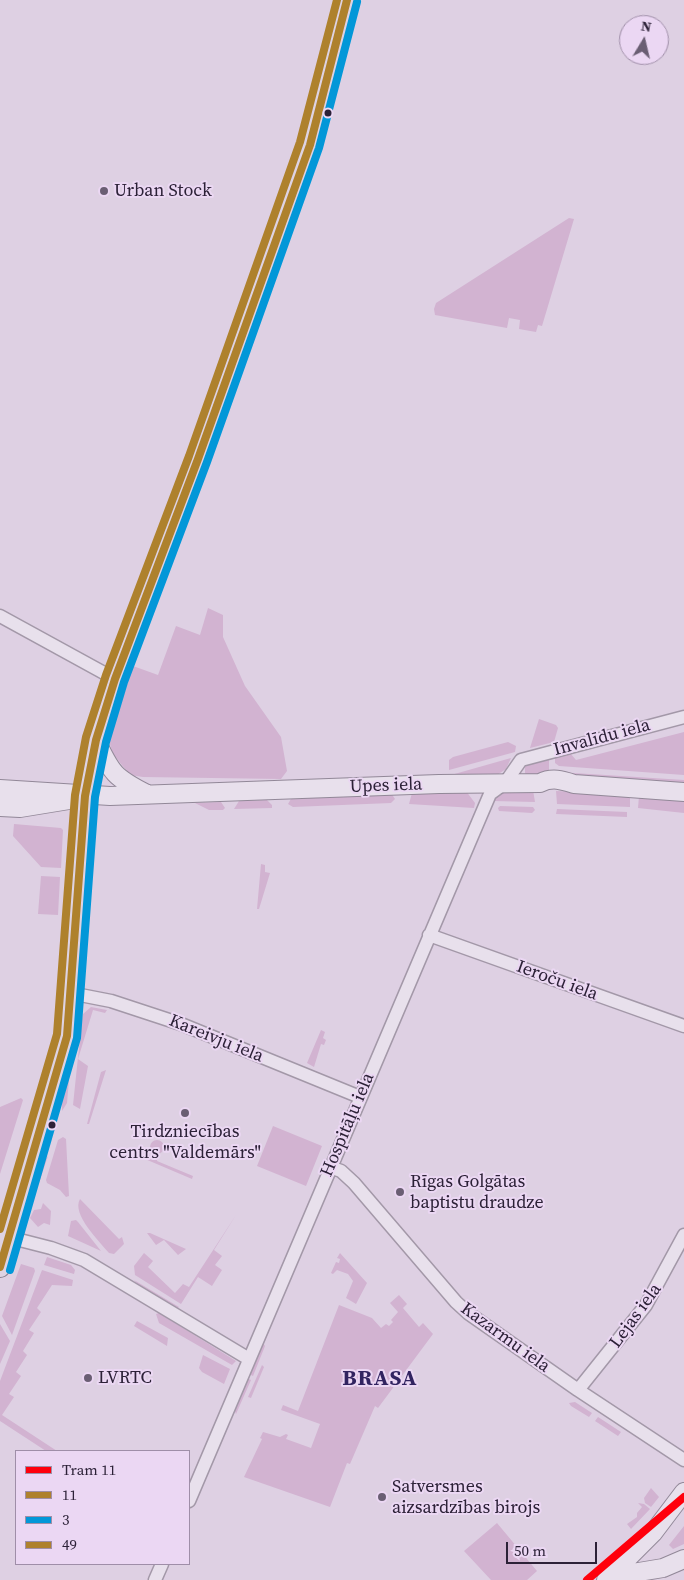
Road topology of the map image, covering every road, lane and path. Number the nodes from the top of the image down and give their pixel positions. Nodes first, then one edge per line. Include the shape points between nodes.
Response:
1 (346, 0) edge
2 (0, 616) edge
3 (115, 679) junction
4 (684, 717) edge
5 (96, 740) junction
6 (521, 760) joint
7 (505, 783) junction
8 (0, 789) edge
9 (684, 792) edge
10 (147, 795) junction
11 (85, 796) junction
12 (0, 807) edge
13 (429, 935) junction
14 (70, 993) junction
15 (684, 1026) edge
16 (360, 1097) junction
17 (330, 1167) junction
18 (684, 1235) edge
19 (8, 1237) junction
20 (0, 1267) edge
21 (249, 1359) junction
22 (578, 1390) junction
23 (684, 1460) edge
24 (684, 1492) edge
25 (190, 1499) edge
26 (684, 1559) edge
27 (162, 1565) edge
28 (608, 1578) edge
29 (155, 1580) edge

1 - 3 main road via 310,145
2 - 3 street
3 - 5 main road
4 - 6 street, Invalīdu iela
5 - 10 street via 110,769 124,783
5 - 11 main road
6 - 7 street, Hospitāļu iela
7 - 9 street, Upes iela via 562,780 574,784
7 - 10 street, Upes iela
7 - 13 street, Hospitāļu iela via 490,794
8 - 11 street
10 - 11 street, Upes iela
11 - 12 street via 60,803
11 - 14 main road
13 - 15 street, Ieroču iela
13 - 16 street, Hospitāļu iela
14 - 16 street, Kareivju iela via 112,1001 181,1024
14 - 19 main road via 67,1036 59,1069
16 - 17 street, Hospitāļu iela
17 - 21 street, Hospitāļu iela
17 - 22 street, Kazarmu iela via 341,1171 354,1183 456,1302
18 - 22 street, Lejas iela via 646,1305
19 - 20 main road
19 - 21 street via 84,1260
21 - 25 street, Hospitāļu iela
22 - 23 street, Kazarmu iela
24 - 28 street via 653,1533
26 - 28 street via 662,1568
27 - 29 street

